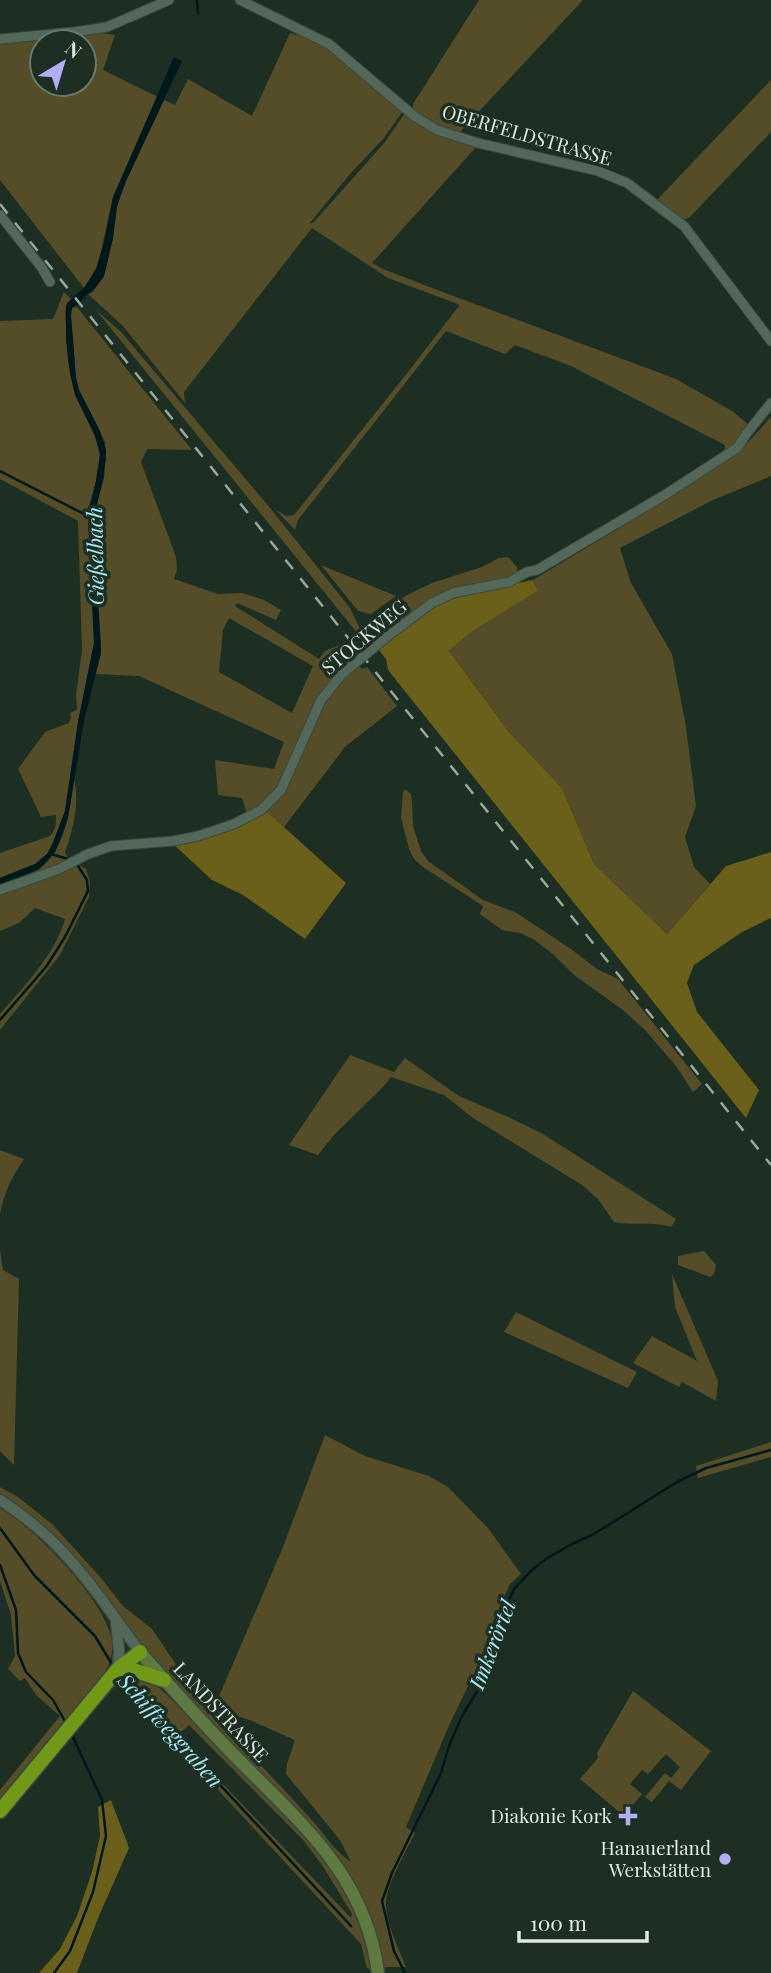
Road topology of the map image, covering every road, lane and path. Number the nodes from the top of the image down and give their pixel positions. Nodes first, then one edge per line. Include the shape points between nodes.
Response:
1 (169, 0) edge
2 (240, 0) edge
3 (0, 39) edge
4 (0, 215) edge
5 (50, 282) dead end
6 (771, 341) edge
7 (771, 403) edge
8 (0, 890) edge
9 (0, 1500) edge
10 (115, 1619) junction
11 (140, 1652) junction
12 (118, 1669) junction
13 (164, 1680) junction
14 (0, 1811) edge
15 (378, 1973) edge

1 - 3 street via 107,27
2 - 6 street, OBERFELDSTRASSE via 329,44 437,130 598,171 627,183 684,226
4 - 5 street
7 - 8 street, STOCKWEG, bridge via 737,447 663,496 537,570 432,603 388,636 342,674 321,700 281,790 261,810 198,836 111,846
9 - 10 street, LANDSTRASSE via 59,1548
10 - 11 street, LANDSTRASSE
10 - 12 street
11 - 12 highway
11 - 13 main road, LANDSTRASSE
12 - 13 highway
12 - 14 highway
13 - 15 main road, LANDSTRASSE via 329,1854 361,1912

